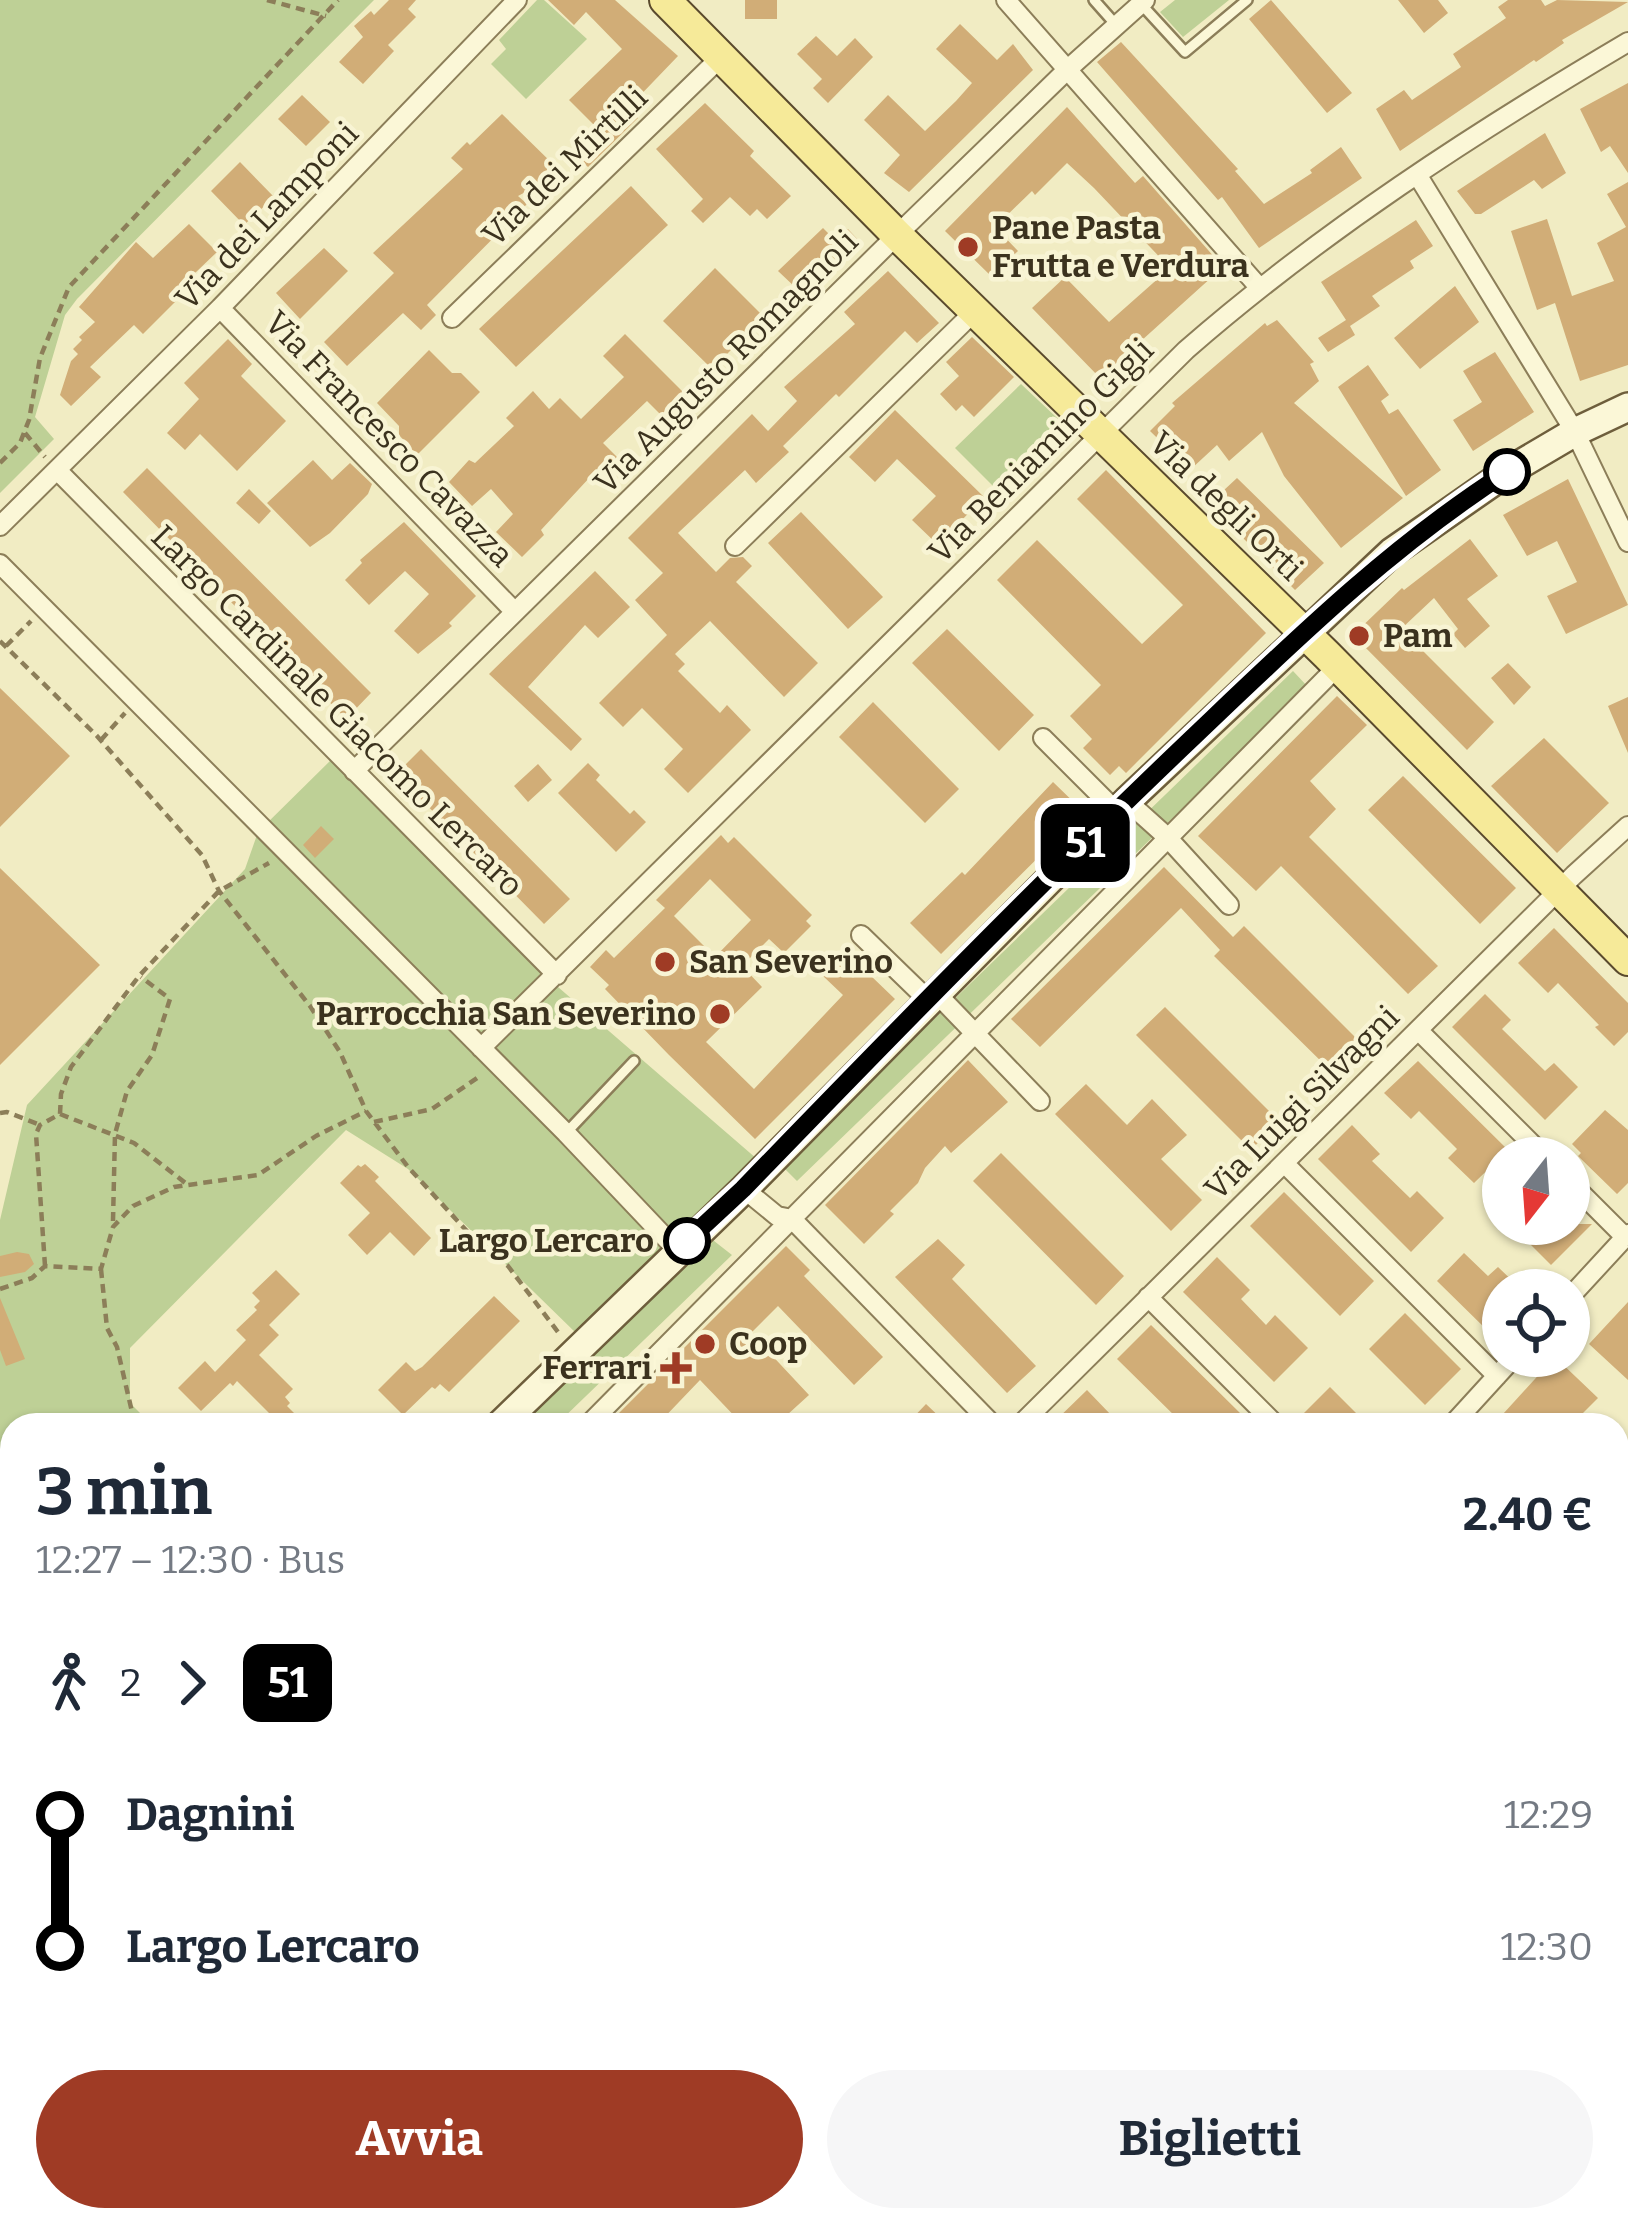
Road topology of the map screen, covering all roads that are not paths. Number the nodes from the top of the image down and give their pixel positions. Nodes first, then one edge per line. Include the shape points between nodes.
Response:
1 (518, 0) edge
2 (665, 0) edge
3 (1006, 0) edge
4 (1094, 0) edge
5 (1247, 0) edge
6 (1143, 2) edge
7 (1117, 26) junction
8 (1628, 42) edge
9 (721, 57) junction
10 (1067, 69) junction
11 (1418, 176) junction
12 (897, 235) junction
13 (1258, 286) junction
14 (220, 308) junction
15 (975, 311) junction
16 (452, 318) dead end
17 (1628, 407) edge
18 (1575, 432) junction
19 (1101, 434) junction
20 (57, 470) junction
21 (0, 526) edge
22 (1628, 542) edge
23 (735, 546) dead end
24 (0, 564) edge
25 (515, 612) junction
26 (1304, 632) junction
27 (1338, 666) junction
28 (1043, 738) dead end
29 (355, 771) junction
30 (1121, 806) junction
31 (1628, 826) edge
32 (1166, 836) junction
33 (1558, 890) junction
34 (1229, 905) dead end
35 (861, 935) dead end
36 (1628, 960) edge
37 (556, 975) junction
38 (933, 998) junction
39 (1418, 1030) junction
40 (972, 1033) junction
41 (481, 1048) junction
42 (634, 1061) dead end
43 (1040, 1101) dead end
44 (566, 1133) junction
45 (1525, 1137) edge
46 (1286, 1164) junction
47 (743, 1189) junction
48 (1590, 1201) edge
49 (792, 1219) junction
50 (1627, 1235) edge
51 (677, 1250) junction
52 (1590, 1275) edge
53 (1148, 1297) junction
54 (1482, 1361) edge
55 (1496, 1377) edge
56 (512, 1413) edge
57 (600, 1413) edge
58 (981, 1413) edge
59 (1032, 1413) edge
60 (1264, 1413) edge
61 (1463, 1413) edge

1 - 14 street, Via dei Lamponi
2 - 9 main road, Via degli Orti
3 - 10 street
4 - 7 lane
5 - 6 lane via 1185,52
6 - 7 street, Via Augusto Romagnoli
7 - 10 street, Via Augusto Romagnoli
8 - 11 street, Via Beniamino Gigli
9 - 12 main road, Via degli Orti
9 - 16 street, Via dei Mirtilli
10 - 12 street, Via Augusto Romagnoli
10 - 13 street
11 - 13 street, Via Beniamino Gigli
11 - 18 street
12 - 15 main road, Via degli Orti
12 - 25 street, Via Augusto Romagnoli
13 - 19 street, Via Beniamino Gigli
14 - 20 street, Via dei Lamponi
14 - 25 street, Via Francesco Cavazza
15 - 19 main road, Via degli Orti
15 - 23 street
17 - 18 street
18 - 22 street
18 - 26 street via 1424,527
19 - 26 main road, Via degli Orti
19 - 37 street, Via Beniamino Gigli
20 - 21 street
20 - 29 street, Largo Cardinale Giacomo Lercaro
24 - 41 street
25 - 29 street, Via Augusto Romagnoli
26 - 27 main road, Via degli Orti
26 - 30 street
27 - 32 street
27 - 33 main road, Via degli Orti
28 - 30 street
29 - 37 street, Largo Cardinale Giacomo Lercaro
30 - 32 street
30 - 38 street
31 - 33 street, Via Luigi Silvagni
32 - 34 street
32 - 40 street
33 - 36 main road, Via degli Orti
33 - 39 street, Via Luigi Silvagni
35 - 38 street
37 - 41 street
38 - 40 street
38 - 47 street
39 - 45 street
39 - 46 street, Via Luigi Silvagni
40 - 43 street
40 - 49 street
41 - 44 street
42 - 44 lane
44 - 51 street
46 - 53 street, Via Luigi Silvagni
46 - 54 street
47 - 49 street
47 - 51 street
48 - 50 street
49 - 57 street
49 - 58 street
50 - 52 street
51 - 56 street
53 - 59 street, Via Luigi Silvagni
53 - 60 street
55 - 61 street

